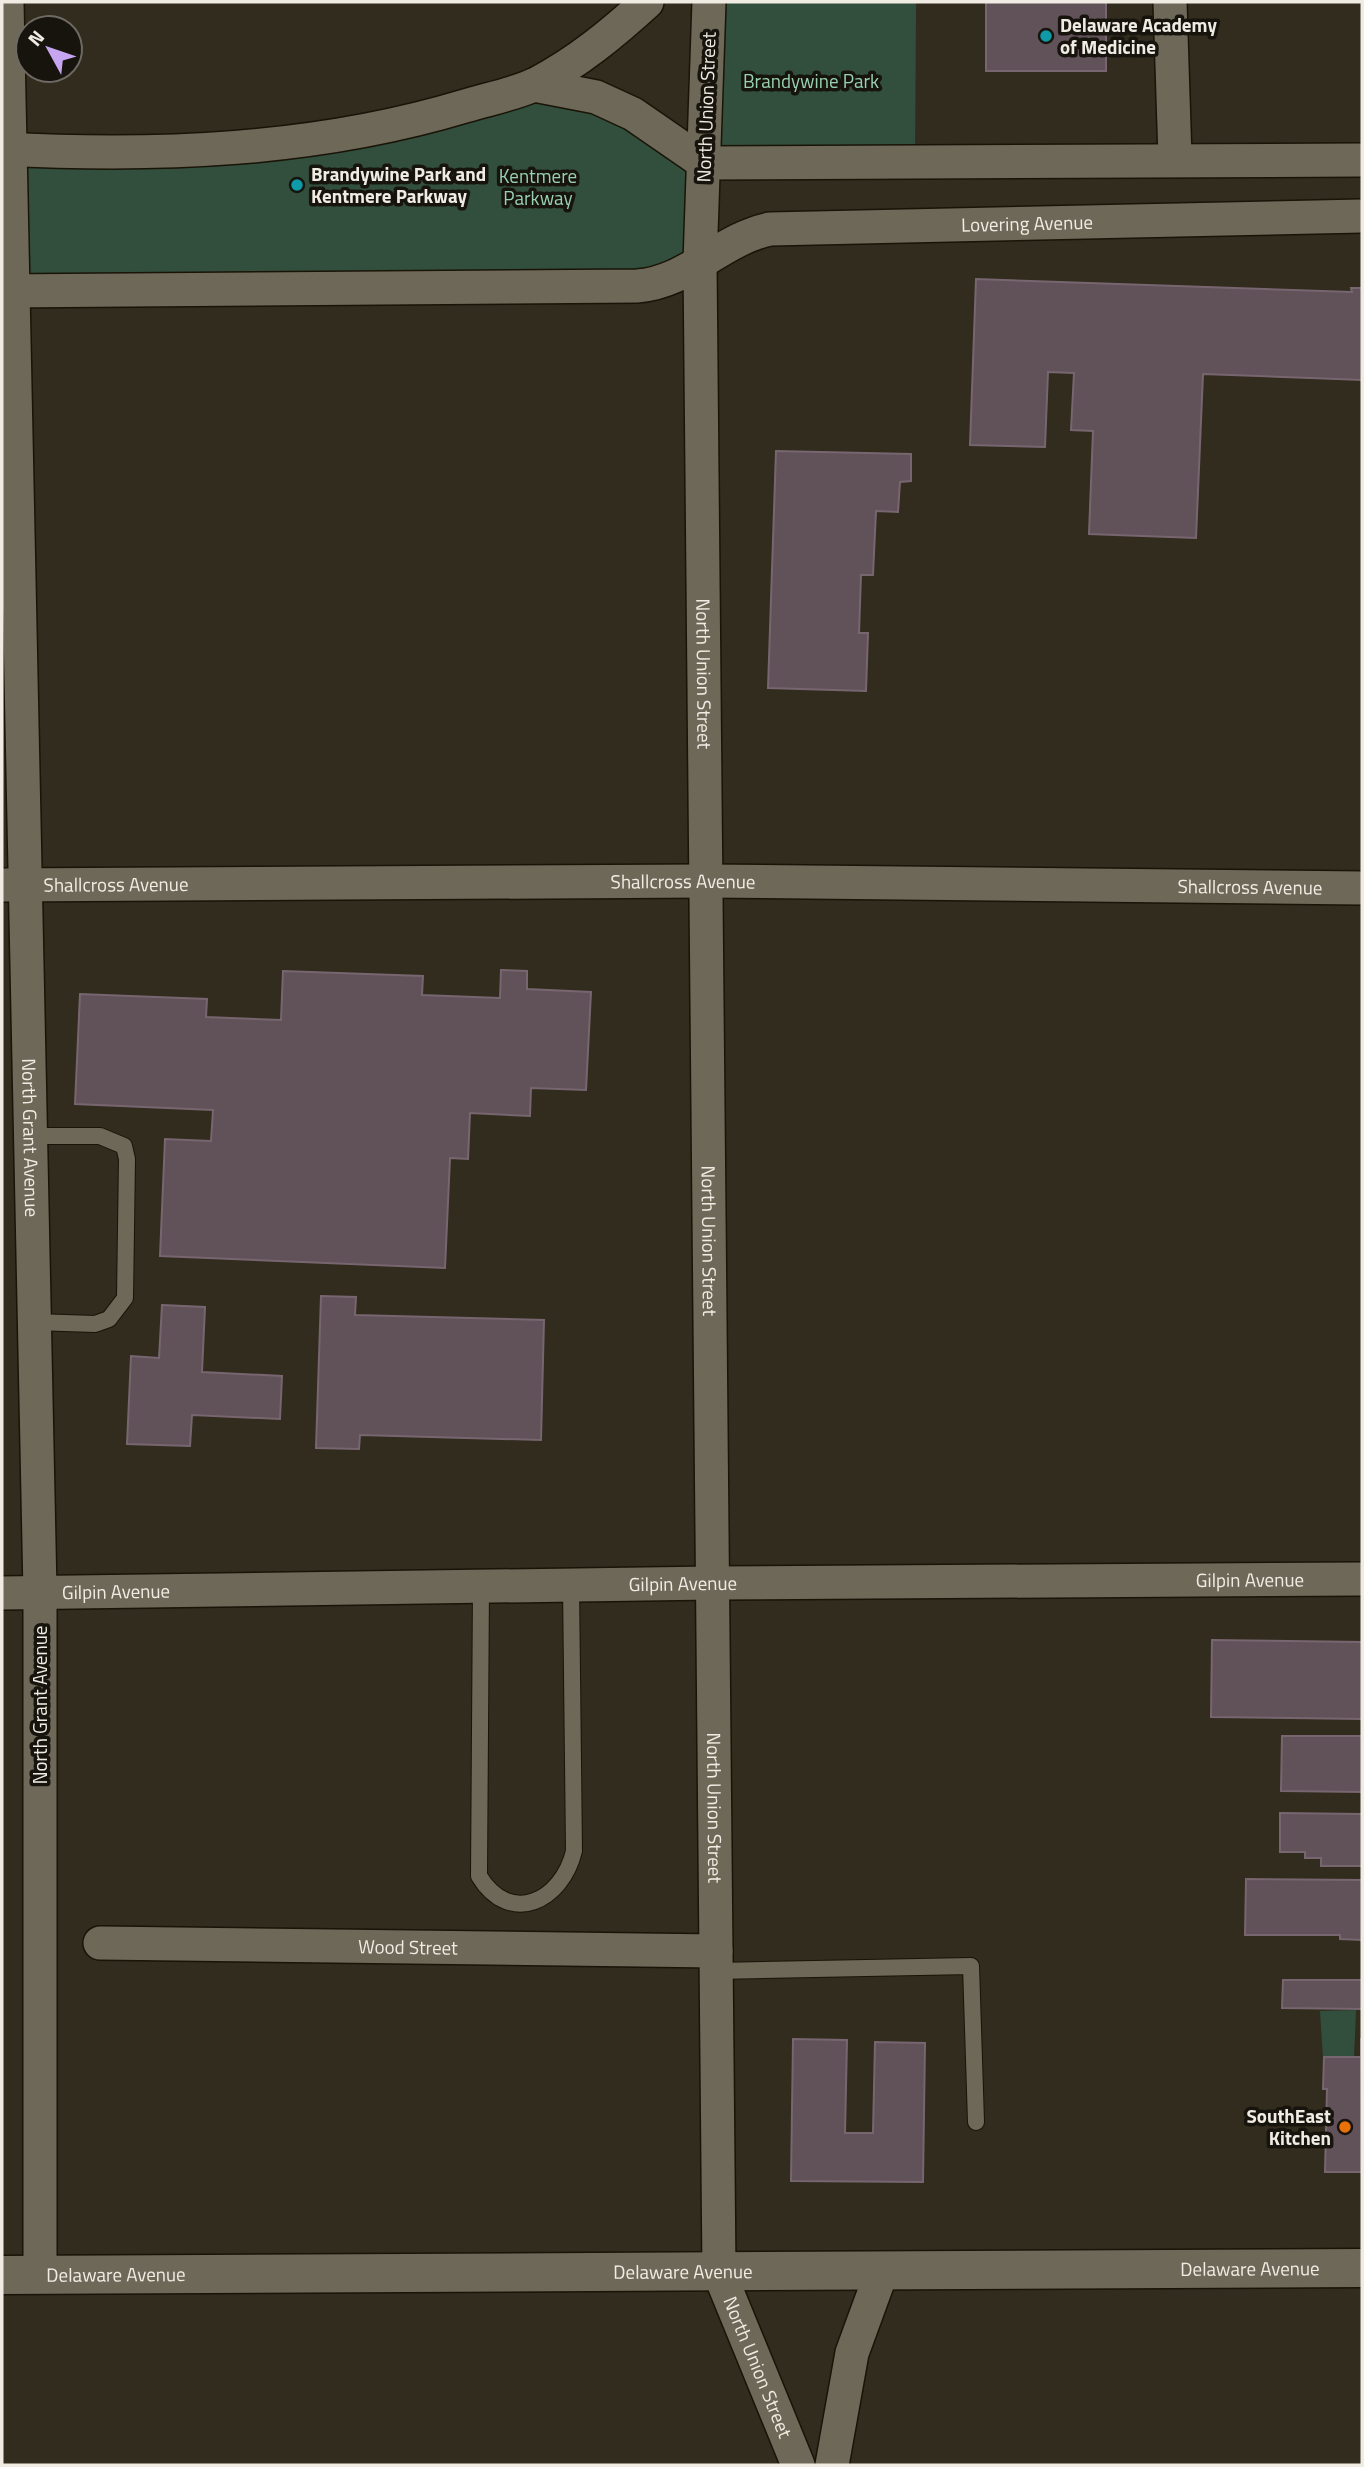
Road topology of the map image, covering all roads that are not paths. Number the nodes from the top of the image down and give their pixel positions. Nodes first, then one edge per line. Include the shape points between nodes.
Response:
1 (8, 2) edge
2 (647, 2) edge
3 (709, 2) edge
4 (1170, 2) edge
5 (534, 85) junction
6 (5, 150) edge
7 (1175, 159) junction
8 (1362, 160) edge
9 (704, 163) junction
10 (1362, 216) edge
11 (700, 262) junction
12 (8, 291) edge
13 (706, 881) junction
14 (13, 885) edge
15 (1362, 888) edge
16 (30, 1136) junction
17 (34, 1322) junction
18 (1362, 1579) edge
19 (713, 1583) junction
20 (571, 1585) junction
21 (481, 1587) junction
22 (40, 1592) junction
23 (2, 1593) edge
24 (100, 1943) dead end
25 (716, 1961) junction
26 (976, 2122) dead end
27 (1362, 2268) edge
28 (881, 2271) junction
29 (719, 2272) junction
30 (2, 2275) edge
31 (40, 2275) junction
32 (798, 2465) edge
33 (832, 2465) edge

1 - 6 street, North Grant Avenue
2 - 5 street via 589,52
3 - 9 street, North Union Street
4 - 7 street
5 - 6 street via 413,121 326,138 180,151
5 - 9 street via 596,97 633,114
6 - 12 street, North Grant Avenue
7 - 8 street
7 - 9 street
9 - 11 street, North Union Street
10 - 11 street, Lovering Avenue via 769,229 727,243
11 - 12 street via 657,285 637,286
11 - 13 street, North Union Street
12 - 14 street, North Grant Avenue
13 - 14 street, Shallcross Avenue
13 - 15 street, Shallcross Avenue
13 - 19 street, North Union Street
14 - 16 street, North Grant Avenue
16 - 17 street, North Grant Avenue
16 - 17 lane via 100,1136 124,1146 127,1159 125,1298 109,1319 95,1324
17 - 22 street, North Grant Avenue
18 - 19 street, Gilpin Avenue
19 - 20 street, Gilpin Avenue
19 - 25 street, North Union Street
20 - 21 street, Gilpin Avenue
20 - 21 lane via 574,1851 557,1887 529,1903 501,1899 488,1891 479,1875
21 - 22 street, Gilpin Avenue
22 - 23 street, Gilpin Avenue
22 - 31 street, North Grant Avenue
24 - 25 street, Wood Street
25 - 26 lane via 971,1966
25 - 29 street, North Union Street
27 - 28 street, Delaware Avenue
28 - 29 street, Delaware Avenue
28 - 33 street via 852,2353
29 - 31 street, Delaware Avenue
29 - 32 street, North Union Street
30 - 31 street, Delaware Avenue

